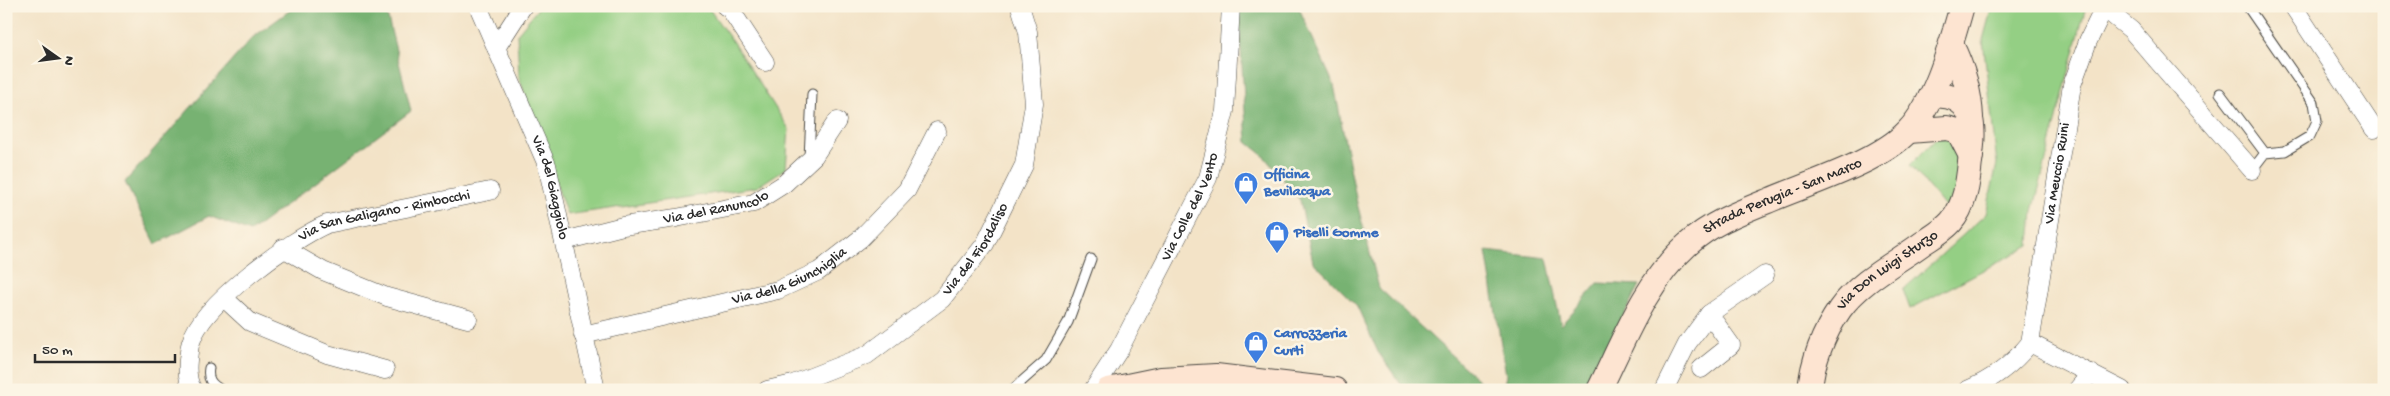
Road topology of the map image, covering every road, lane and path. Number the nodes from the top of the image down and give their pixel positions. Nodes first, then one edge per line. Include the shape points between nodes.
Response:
1 (478, 6) edge
2 (523, 6) edge
3 (725, 6) edge
4 (1020, 6) edge
5 (1231, 6) edge
6 (1962, 6) edge
7 (2247, 6) edge
8 (2293, 6) edge
9 (2104, 7) edge
10 (1952, 44) junction
11 (496, 48) junction
12 (765, 62) dead end
13 (2220, 92) dead end
14 (812, 94) dead end
15 (1931, 96) junction
16 (836, 121) dead end
17 (1965, 125) junction
18 (2374, 129) dead end
19 (937, 131) dead end
20 (1908, 131) junction
21 (2265, 153) junction
22 (809, 161) junction
23 (2252, 170) joint
24 (490, 191) dead end
25 (564, 240) junction
26 (283, 248) junction
27 (1091, 259) dead end
28 (1765, 275) dead end
29 (224, 298) junction
30 (1709, 314) junction
31 (468, 319) dead end
32 (583, 335) junction
33 (2030, 343) junction
34 (209, 368) dead end
35 (1701, 369) dead end
36 (384, 370) dead end
37 (2091, 373) junction
38 (193, 390) edge
39 (221, 390) edge
40 (596, 390) edge
41 (767, 390) edge
42 (1012, 390) edge
43 (1094, 390) edge
44 (1108, 390) edge
45 (1335, 390) edge
46 (1599, 390) edge
47 (1664, 390) edge
48 (1810, 390) edge
49 (1967, 390) edge
50 (2077, 390) edge
51 (2122, 390) edge

1 - 11 street, Via del Giaggiolo
2 - 11 street
3 - 12 street
4 - 41 street, Via del Fiordaliso via 1028,32 1034,104 1024,165 985,244 942,299 867,354 793,384
5 - 43 street, Via Colle del Vento via 1225,111 1208,178 1119,350
6 - 10 main road, Strada Perugia - San Marco
7 - 21 lane via 2314,103 2317,121 2310,136 2286,150
8 - 18 street
9 - 23 street, Via Meuccio Ruini via 2131,30
9 - 33 street, Via Meuccio Ruini via 2072,85
10 - 15 main road, Strada Perugia - San Marco
10 - 17 main road, Via Don Luigi Sturzo via 1970,95
11 - 25 street, Via del Giaggiolo via 547,165
13 - 21 lane
14 - 22 lane
15 - 17 main road, Via Don Luigi Sturzo via 1951,117
15 - 20 main road, Strada Perugia - San Marco
16 - 22 street, Via del Ranuncolo
17 - 20 main road
17 - 48 main road, Via Don Luigi Sturzo via 1971,157 1968,184 1951,222 1863,286 1841,308 1826,332 1811,375
19 - 32 street, Via della Giunchiglia via 907,190 860,239 819,271 778,290
20 - 46 main road, Strada Perugia - San Marco via 1878,154 1724,219 1688,244 1666,267 1649,292
21 - 23 lane
22 - 25 street, Via del Ranuncolo via 784,184 754,203
24 - 26 street, Via San Galigano - Rimbocchi via 327,224
25 - 32 street, Via del Giaggiolo
26 - 29 street, Via San Galigano - Rimbocchi
26 - 31 street, Via San Galigano - Rimbocchi via 323,270 387,297
27 - 42 lane via 1068,322 1046,360
28 - 30 street
29 - 36 street via 250,322 327,354
29 - 38 street, Via San Galigano - Rimbocchi via 205,316 191,340 187,370
30 - 35 street via 1731,345
30 - 47 street via 1687,344
32 - 40 street
33 - 37 street
33 - 49 street via 2016,361
34 - 39 lane via 212,384
37 - 50 street
37 - 51 street
44 - 45 main road via 1161,379 1216,376

